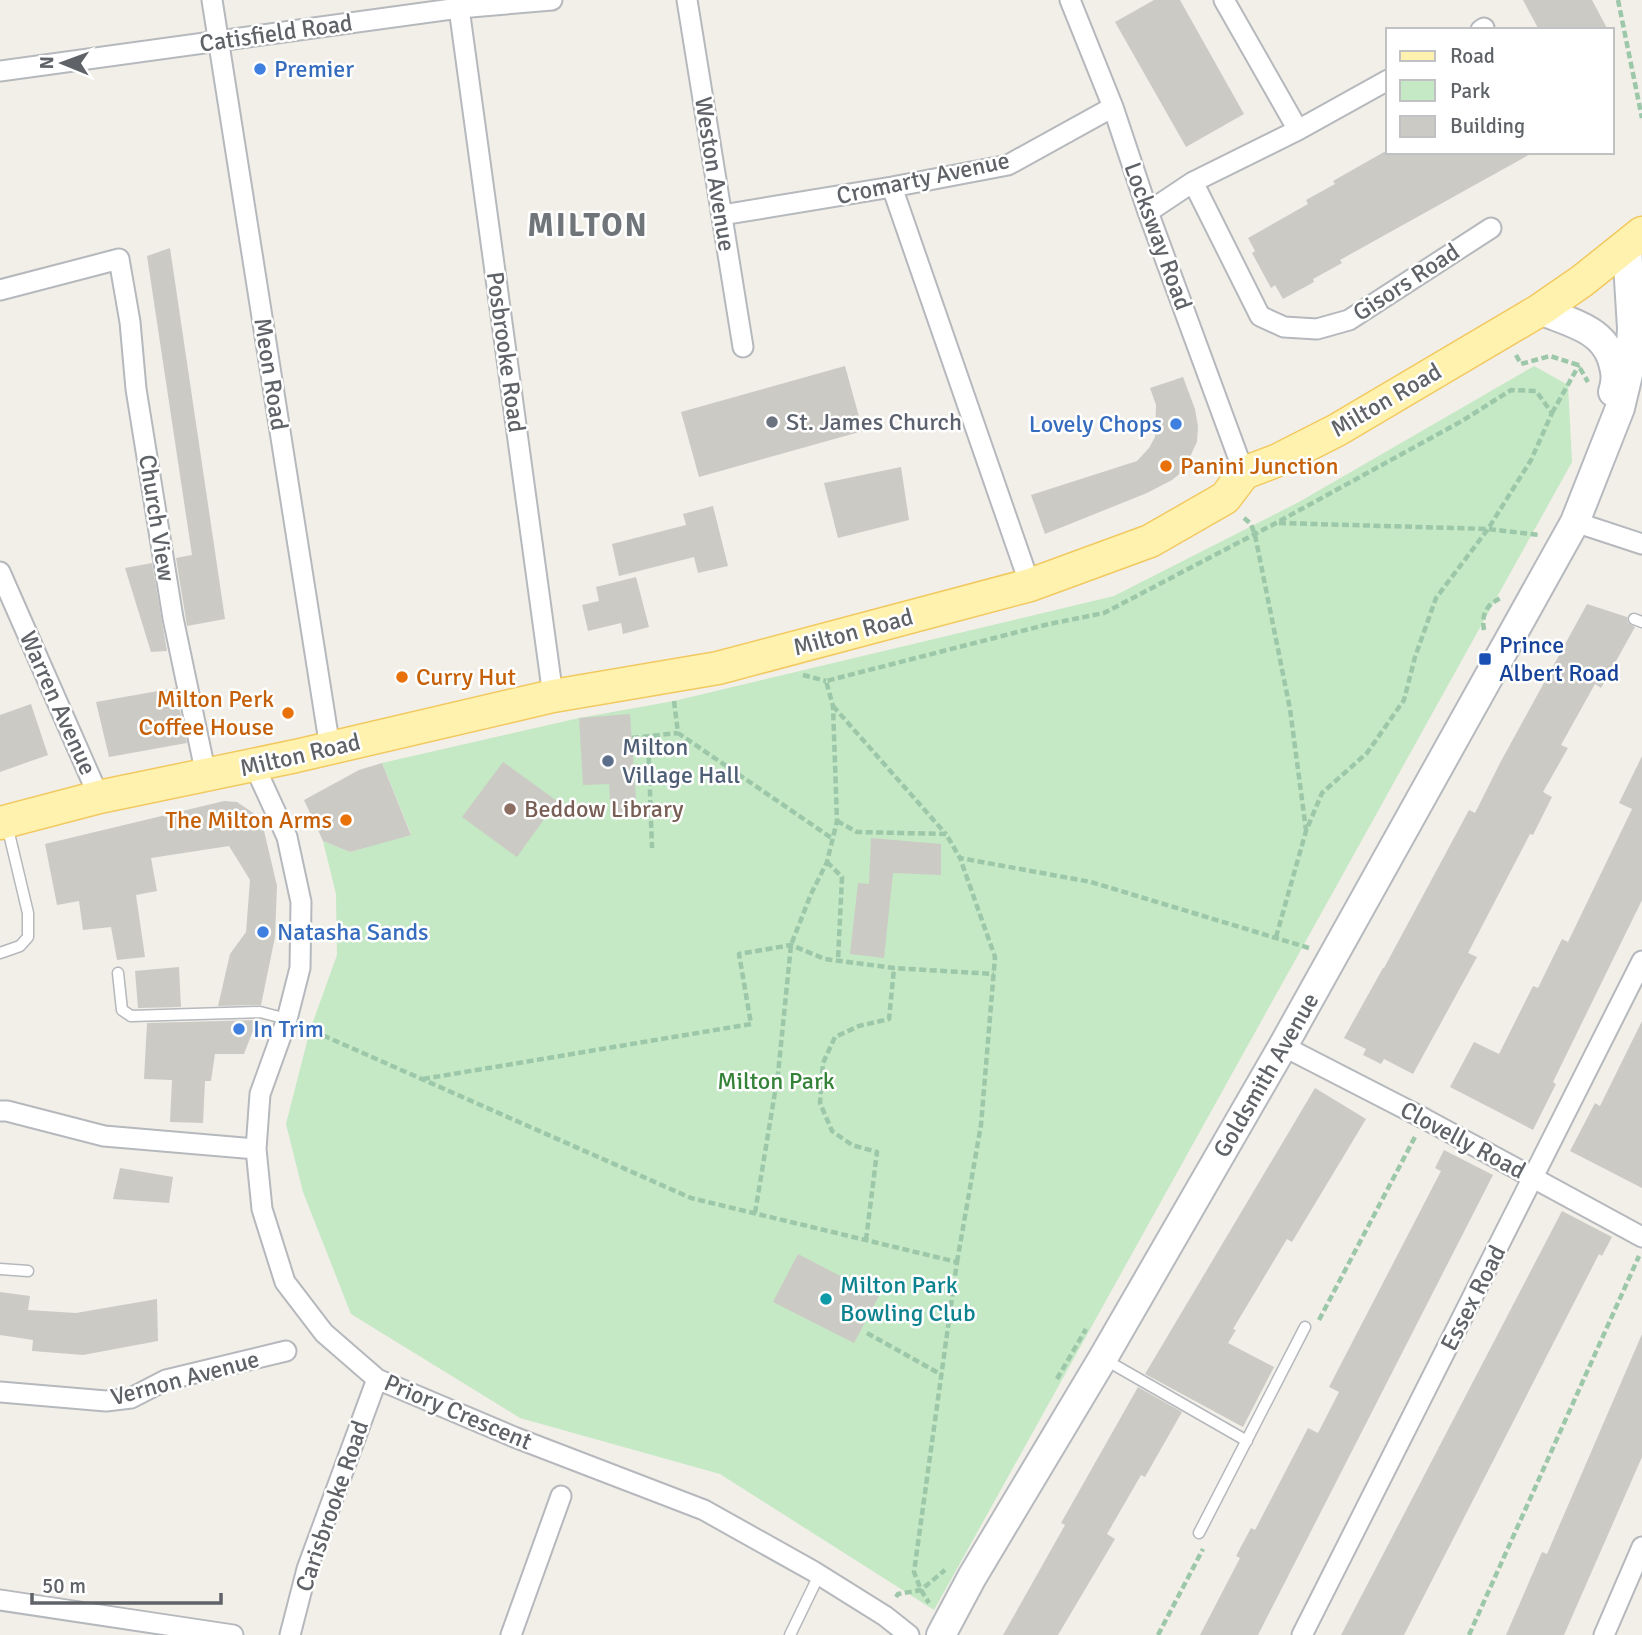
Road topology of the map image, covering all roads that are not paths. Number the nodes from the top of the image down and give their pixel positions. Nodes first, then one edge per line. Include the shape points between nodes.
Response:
1 (212, 0) edge
2 (552, 0) edge
3 (687, 0) edge
4 (1070, 0) edge
5 (1224, 0) edge
6 (459, 8) junction
7 (219, 41) junction
8 (0, 71) edge
9 (1386, 81) edge
10 (1113, 107) junction
11 (1298, 130) junction
12 (1193, 182) junction
13 (892, 187) junction
14 (1148, 212) junction
15 (722, 215) junction
16 (1491, 228) dead end
17 (1637, 247) edge
18 (0, 290) edge
19 (1540, 310) junction
20 (743, 347) dead end
21 (1642, 374) edge
22 (1244, 473) junction
23 (1578, 515) junction
24 (1642, 544) edge
25 (0, 572) edge
26 (1030, 585) junction
27 (553, 696) junction
28 (330, 748) junction
29 (254, 765) junction
30 (206, 775) junction
31 (99, 797) junction
32 (3, 822) edge
33 (0, 953) edge
34 (1642, 961) edge
35 (118, 973) dead end
36 (287, 1019) junction
37 (1283, 1046) junction
38 (0, 1111) edge
39 (256, 1149) junction
40 (1534, 1177) junction
41 (1642, 1237) edge
42 (0, 1269) edge
43 (28, 1271) dead end
44 (1305, 1327) road end
45 (286, 1351) dead end
46 (1102, 1358) junction
47 (377, 1379) junction
48 (0, 1392) edge
49 (1247, 1441) junction
50 (561, 1496) dead end
51 (1199, 1533) road end
52 (1642, 1547) edge
53 (819, 1575) junction
54 (0, 1600) edge
55 (937, 1622) edge
56 (233, 1635) edge
57 (290, 1635) edge
58 (511, 1635) edge
59 (790, 1635) edge
60 (909, 1635) edge
61 (1303, 1635) edge
62 (1604, 1635) edge

1 - 7 street, Meon Road
2 - 6 street, Catisfield Road
3 - 15 street, Weston Avenue
4 - 10 street, Locksway Road
5 - 11 street
6 - 7 street, Catisfield Road
6 - 27 street, Posbrooke Road
7 - 8 street, Catisfield Road
7 - 28 street, Meon Road
9 - 11 street
10 - 13 street, Cromarty Avenue via 1008,165
10 - 14 street, Locksway Road
11 - 12 street
12 - 14 street
12 - 16 street, Gisors Road via 1260,316 1284,327 1317,329 1349,320
13 - 15 street, Cromarty Avenue
13 - 26 street
14 - 22 street, Locksway Road
15 - 20 street, Weston Avenue
17 - 19 main road, Milton Road
17 - 23 main road, Goldsmith Avenue via 1630,366 1620,408
18 - 30 street, Church View via 119,259 173,618
19 - 22 main road, Milton Road via 1337,430
19 - 23 main road via 1596,333 1609,349 1617,379 1591,456
21 - 23 main road, Goldsmith Avenue via 1606,470
22 - 26 main road, Milton Road via 1224,498 1150,541
23 - 24 street
23 - 37 main road, Goldsmith Avenue
25 - 31 street, Warren Avenue
26 - 27 main road, Milton Road via 718,668
27 - 28 main road, Milton Road
28 - 29 main road, Milton Road
29 - 30 main road, Milton Road
29 - 36 street, Priory Crescent via 287,837 302,902 300,968
30 - 31 main road, Milton Road
31 - 32 main road, Milton Road
32 - 33 lane via 28,913 28,937 20,946
34 - 40 street, Essex Road
35 - 36 lane via 122,1010 131,1016 260,1012
36 - 39 street, Priory Crescent via 260,1094
37 - 40 street, Clovelly Road
37 - 46 main road, Goldsmith Avenue
38 - 39 street via 104,1136
39 - 47 street, Priory Crescent via 262,1209 285,1282 324,1334
40 - 41 street, Clovelly Road
40 - 61 street, Essex Road
42 - 43 lane
44 - 49 lane
45 - 48 street, Vernon Avenue via 166,1380 131,1398 106,1401
46 - 49 lane
46 - 55 main road, Goldsmith Avenue via 972,1577
47 - 53 street, Priory Crescent via 704,1510
47 - 57 street, Carisbrooke Road via 307,1569
49 - 51 lane
50 - 58 street
52 - 62 street
53 - 59 lane
53 - 60 street, Priory Crescent
54 - 56 street

